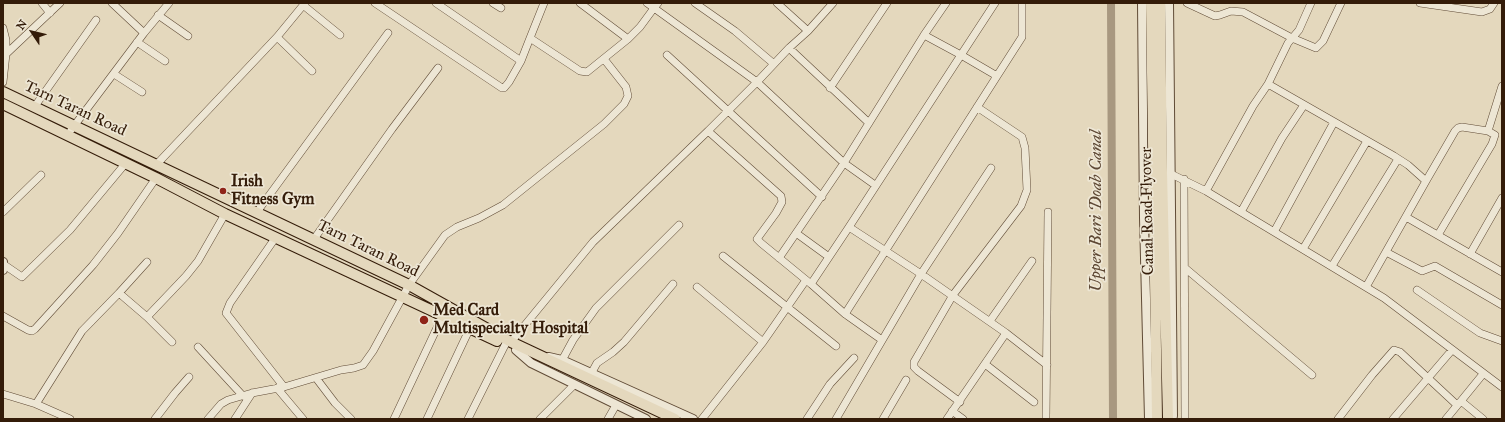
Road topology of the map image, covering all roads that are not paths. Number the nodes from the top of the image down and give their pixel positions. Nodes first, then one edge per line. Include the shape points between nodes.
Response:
1 (42, 3) edge
2 (60, 3) edge
3 (112, 3) edge
4 (169, 3) edge
5 (375, 3) edge
6 (493, 3) edge
7 (544, 3) edge
8 (580, 3) edge
9 (647, 3) edge
10 (695, 3) edge
11 (777, 3) edge
12 (833, 3) edge
13 (887, 3) edge
14 (946, 3) edge
15 (995, 3) edge
16 (1022, 3) edge
17 (1142, 3) edge
18 (1151, 3) edge
19 (1160, 3) edge
20 (1169, 3) edge
21 (1187, 3) edge
22 (1311, 3) edge
23 (1341, 3) edge
24 (1420, 3) edge
25 (1494, 3) edge
26 (304, 4) edge
27 (439, 4) edge
28 (656, 5) edge
29 (501, 8) dead end
30 (50, 13) junction
31 (158, 15) junction
32 (96, 20) dead end
33 (3, 28) edge
34 (808, 31) junction
35 (144, 33) junction
36 (388, 33) dead end
37 (340, 35) dead end
38 (924, 35) junction
39 (188, 36) dead end
40 (277, 37) junction
41 (530, 38) junction
42 (1292, 38) junction
43 (628, 39) junction
44 (137, 42) junction
45 (789, 48) junction
46 (6, 54) junction
47 (667, 55) dead end
48 (961, 55) junction
49 (604, 59) junction
50 (521, 60) junction
51 (165, 61) dead end
52 (774, 64) junction
53 (438, 68) dead end
54 (312, 71) dead end
55 (114, 74) junction
56 (997, 76) junction
57 (3, 82) edge
58 (757, 82) junction
59 (1268, 84) junction
60 (1502, 86) edge
61 (830, 88) junction
62 (3, 92) edge
63 (142, 92) dead end
64 (3, 104) edge
65 (1304, 105) junction
66 (35, 106) junction
67 (977, 107) junction
68 (727, 111) junction
69 (1334, 122) junction
70 (868, 123) junction
71 (75, 125) junction
72 (708, 131) junction
73 (1488, 131) junction
74 (67, 136) junction
75 (1366, 141) junction
76 (1398, 159) junction
77 (844, 163) junction
78 (125, 164) junction
79 (157, 164) junction
80 (991, 168) dead end
81 (1171, 174) junction
82 (41, 175) dead end
83 (156, 178) junction
84 (1184, 179) junction
85 (1426, 181) junction
86 (875, 185) junction
87 (1206, 190) junction
88 (822, 197) junction
89 (1502, 198) edge
90 (3, 212) edge
91 (257, 212) junction
92 (1048, 212) dead end
93 (1241, 212) junction
94 (224, 214) junction
95 (1406, 217) junction
96 (679, 225) dead end
97 (849, 227) junction
98 (1274, 232) junction
99 (796, 233) junction
100 (1438, 235) junction
101 (276, 237) junction
102 (314, 239) junction
103 (1303, 249) junction
104 (886, 251) junction
105 (1386, 252) junction
106 (1470, 254) junction
107 (723, 256) dead end
108 (829, 257) junction
109 (779, 258) junction
110 (1032, 261) dead end
111 (147, 262) dead end
112 (3, 263) edge
113 (1332, 266) junction
114 (1185, 268) junction
115 (3, 270) edge
116 (1502, 272) edge
117 (921, 274) junction
118 (809, 282) junction
119 (672, 284) dead end
120 (409, 285) junction
121 (698, 287) dead end
122 (1366, 287) junction
123 (1417, 290) dead end
124 (119, 293) junction
125 (953, 295) junction
126 (402, 297) junction
127 (1502, 305) edge
128 (787, 308) junction
129 (845, 314) junction
130 (443, 315) junction
131 (3, 316) edge
132 (147, 317) junction
133 (990, 321) junction
134 (470, 328) junction
135 (1006, 333) junction
136 (882, 340) junction
137 (172, 342) dead end
138 (763, 342) junction
139 (1502, 342) edge
140 (510, 345) junction
141 (836, 346) dead end
142 (198, 347) dead end
143 (1452, 350) junction
144 (854, 358) dead end
145 (561, 362) junction
146 (985, 364) junction
147 (1047, 365) junction
148 (591, 374) junction
149 (1484, 374) junction
150 (1312, 375) dead end
151 (189, 377) dead end
152 (316, 378) junction
153 (1428, 378) junction
154 (906, 380) dead end
155 (574, 385) junction
156 (281, 387) junction
157 (1502, 387) edge
158 (252, 393) junction
159 (3, 394) edge
160 (242, 396) junction
161 (960, 402) junction
162 (1034, 402) dead end
163 (1459, 403) junction
164 (36, 404) junction
165 (616, 405) junction
166 (952, 412) junction
167 (70, 419) edge
168 (155, 419) edge
169 (208, 419) edge
170 (235, 419) edge
171 (303, 419) edge
172 (351, 419) edge
173 (394, 419) edge
174 (427, 419) edge
175 (468, 419) edge
176 (540, 419) edge
177 (608, 419) edge
178 (646, 419) edge
179 (665, 419) edge
180 (675, 419) edge
181 (692, 419) edge
182 (702, 419) edge
183 (807, 419) edge
184 (836, 419) edge
185 (883, 419) edge
186 (947, 419) edge
187 (963, 419) edge
188 (1046, 419) edge
189 (1149, 419) edge
190 (1156, 419) edge
191 (1168, 419) edge
192 (1173, 419) edge
193 (1186, 419) edge
194 (1338, 419) edge
195 (1394, 419) edge
196 (1446, 419) edge
197 (1483, 419) edge

1 - 30 street
2 - 30 street
3 - 35 street
4 - 31 street
5 - 50 street via 502,88 510,82
6 - 29 street
7 - 41 street
8 - 43 street
9 - 28 street
10 - 52 street
11 - 34 street
12 - 34 street
13 - 61 street
14 - 38 street
15 - 48 street
16 - 56 street via 1022,37
17 - 189 street via 1141,67
18 - 190 main road, Canal Road Flyover
19 - 191 main road, Canal Road Flyover
20 - 81 street
21 - 42 street via 1215,16 1231,11 1243,12
22 - 42 street via 1299,30
23 - 42 street via 1320,46 1316,48
24 - 25 street via 1482,12 1490,9
26 - 37 street
26 - 40 street
27 - 50 street
28 - 43 street
28 - 58 street
30 - 46 street
31 - 35 street
31 - 39 street
32 - 66 street
33 - 46 street
34 - 45 street
35 - 44 street
36 - 91 street
38 - 48 street
38 - 70 street
40 - 54 street
40 - 79 street
41 - 49 street via 584,73
41 - 50 street
42 - 59 street
43 - 49 street
44 - 51 street
44 - 55 street
45 - 52 street
45 - 61 street
46 - 57 street
47 - 68 street
48 - 56 street
48 - 86 street
49 - 120 street via 626,87 628,96 624,104 604,124 502,205 449,231
52 - 58 street
53 - 102 street
55 - 63 street
55 - 71 street
56 - 67 street
58 - 68 street
58 - 77 street
59 - 65 street
59 - 87 street
60 - 73 street
61 - 70 street
62 - 66 main road, Tarn Taran Road
64 - 74 main road, Tarn Taran Road
65 - 69 street
65 - 93 street via 1282,138
66 - 71 main road, Tarn Taran Road
67 - 104 street
67 - 125 street via 1022,137 1028,190 1021,206
68 - 72 street
68 - 88 street
69 - 75 street
69 - 98 street
70 - 77 street
71 - 74 street
71 - 79 main road, Tarn Taran Road
72 - 109 street via 781,196 780,206 757,238
72 - 140 street via 593,242
73 - 85 street via 1458,128
73 - 100 street via 1495,135 1492,144
74 - 78 main road, Tarn Taran Road
75 - 76 street
75 - 103 street
76 - 85 street
76 - 113 street
77 - 86 street
77 - 88 street
78 - 83 main road, Tarn Taran Road
78 - 112 street via 70,230 22,277
79 - 91 main road, Tarn Taran Road
80 - 117 street
81 - 84 street
81 - 192 street
82 - 90 street
83 - 94 main road, Tarn Taran Road
83 - 131 street via 94,265 35,329 28,330
84 - 87 street
84 - 114 street
85 - 95 street
86 - 97 street
87 - 93 street
88 - 99 street
89 - 106 street
91 - 102 main road, Tarn Taran Road
92 - 147 street
93 - 98 street
94 - 101 main road, Tarn Taran Road
94 - 132 street via 198,261
95 - 100 street
95 - 105 street
96 - 145 street via 596,308
97 - 104 street
97 - 108 street
98 - 103 street
99 - 108 street
99 - 109 street
100 - 106 street
101 - 126 main road, Tarn Taran Road
101 - 156 street via 230,303 226,313
102 - 120 main road, Tarn Taran Road
103 - 113 street
104 - 117 street
104 - 129 street
105 - 122 street
105 - 127 street via 1422,271 1435,266
106 - 116 street
107 - 128 street
108 - 118 street
109 - 118 street
110 - 133 street
111 - 124 street
112 - 115 street
113 - 122 street
114 - 150 street
114 - 193 street
117 - 125 street
117 - 136 street
118 - 128 street
118 - 129 street
119 - 148 street via 624,342 597,363
120 - 126 street
120 - 140 main road, Tarn Taran Road
121 - 138 street
122 - 143 street
123 - 139 street via 1480,333
124 - 132 street
124 - 164 street via 82,331
125 - 133 street
125 - 161 street via 913,365
126 - 130 main road, Tarn Taran Road
126 - 152 street via 373,351 362,365
128 - 138 street
128 - 141 street
129 - 136 street
130 - 134 main road, Tarn Taran Road
130 - 173 street
132 - 137 street
133 - 135 street
134 - 140 main road, Tarn Taran Road
134 - 174 street
135 - 146 street
135 - 147 street
136 - 184 street
138 - 182 street
140 - 145 main road, Tarn Taran Road
140 - 155 street via 531,362
140 - 175 street
140 - 179 main road
142 - 160 street
143 - 149 street
143 - 153 street
144 - 183 street via 830,384
145 - 148 street
145 - 180 main road, Tarn Taran Road
146 - 161 street
146 - 162 street
147 - 188 street
148 - 181 street
149 - 157 street
149 - 163 street
151 - 168 street
152 - 156 street
152 - 172 street
153 - 163 street
153 - 194 street via 1400,352 1394,350
153 - 195 street
154 - 185 street
155 - 165 street
155 - 176 street
156 - 158 street
156 - 171 street
158 - 160 street
158 - 170 street
159 - 164 street
160 - 169 street via 221,404
161 - 166 street
163 - 196 street
163 - 197 street
164 - 167 street
165 - 177 street
165 - 178 street
166 - 186 street
166 - 187 street

